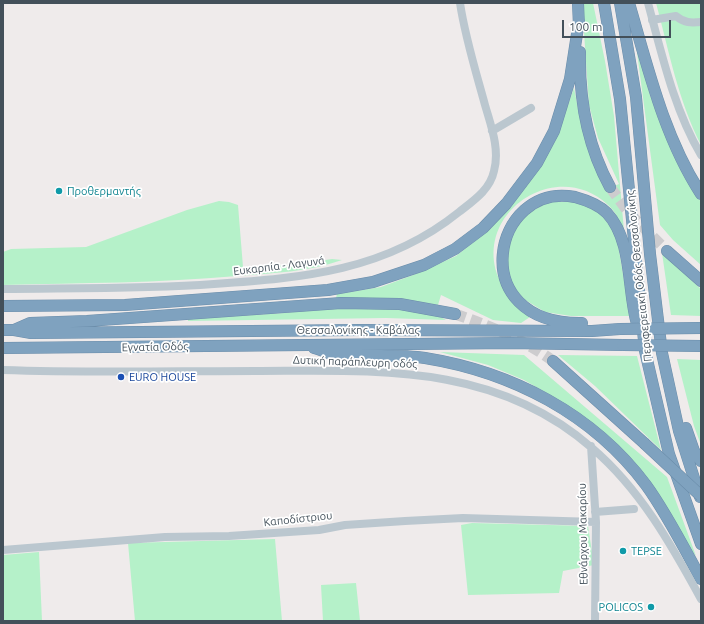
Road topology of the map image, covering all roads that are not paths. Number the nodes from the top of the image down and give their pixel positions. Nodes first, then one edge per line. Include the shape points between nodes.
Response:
1 (460, 3) edge
2 (578, 3) edge
3 (604, 3) edge
4 (620, 3) edge
5 (629, 3) edge
6 (648, 3) edge
7 (652, 20) junction
8 (579, 21) junction
9 (701, 22) edge
10 (531, 108) dead end
11 (492, 132) junction
12 (701, 155) edge
13 (610, 187) tunnel mouth
14 (701, 194) edge
15 (667, 251) tunnel mouth
16 (650, 254) junction
17 (701, 281) edge
18 (3, 289) edge
19 (3, 306) edge
20 (455, 314) tunnel mouth
21 (620, 328) junction
22 (701, 328) edge
23 (3, 330) edge
24 (14, 330) junction
25 (306, 345) junction
26 (701, 346) edge
27 (3, 348) edge
28 (645, 351) junction
29 (553, 361) tunnel mouth
30 (3, 370) edge
31 (591, 446) junction
32 (701, 461) edge
33 (701, 496) edge
34 (701, 500) edge
35 (634, 509) dead end
36 (595, 512) junction
37 (596, 522) junction
38 (701, 544) edge
39 (3, 550) edge
40 (701, 579) edge
41 (701, 599) edge
42 (595, 621) edge

1 - 11 street, Ευκαρπία - Λαγυνά
2 - 8 highway
3 - 28 highway, Περιφερειακή Οδός Θεσσαλονίκης via 621,107
4 - 16 highway, Περιφερειακή Οδός Θεσσαλονίκης via 636,97
5 - 14 highway via 666,124
6 - 7 street
7 - 9 street via 676,16 688,23
7 - 12 street via 674,95
8 - 13 highway via 584,112 596,157
8 - 19 highway via 567,91 554,131 537,163 511,198 483,228 455,249 424,265 372,282 328,290 125,305
10 - 11 street
11 - 18 street, Ευκαρπία - Λαγυνά via 496,162 491,180 484,191 452,218 427,234 397,251 369,261 316,275 270,281 147,288
15 - 17 highway
16 - 32 highway via 657,266 669,352 685,426 694,451
16 - 34 highway, Περιφερειακή Οδός Θεσσαλονίκης via 662,353 679,431
20 - 24 highway via 400,304 355,303 30,323
21 - 22 highway, Θεσσαλονίκης - Καβάλας, bridge
21 - 24 highway, Θεσσαλονίκης - Καβάλας via 592,331 31,333
21 - 28 highway via 594,323 550,320 529,311 514,296 504,277 502,256 513,224 527,208 547,198 569,196 590,202 608,214 625,249 636,320
23 - 24 highway
25 - 26 highway, Θεσσαλονίκης - Καβάλας, bridge via 512,343
25 - 27 highway, Εγνατία Οδός
25 - 40 highway via 335,355 402,356 463,366 517,385 553,402 601,436 637,474 667,518
28 - 38 highway, Περιφερειακή Οδός Θεσσαλονίκης via 668,454
29 - 33 highway, bridge
30 - 31 street, Δυτική παράπλευρη οδός via 407,373 460,382 492,392 529,407 567,428
31 - 36 street, Εθνάρχου Μακαρίου
31 - 41 street, Δυτική παράπλευρη οδός via 632,490 664,535
35 - 36 street
36 - 37 street, Εθνάρχου Μακαρίου
37 - 39 street, Καποδίστριου via 463,518
37 - 42 street, Εθνάρχου Μακαρίου

